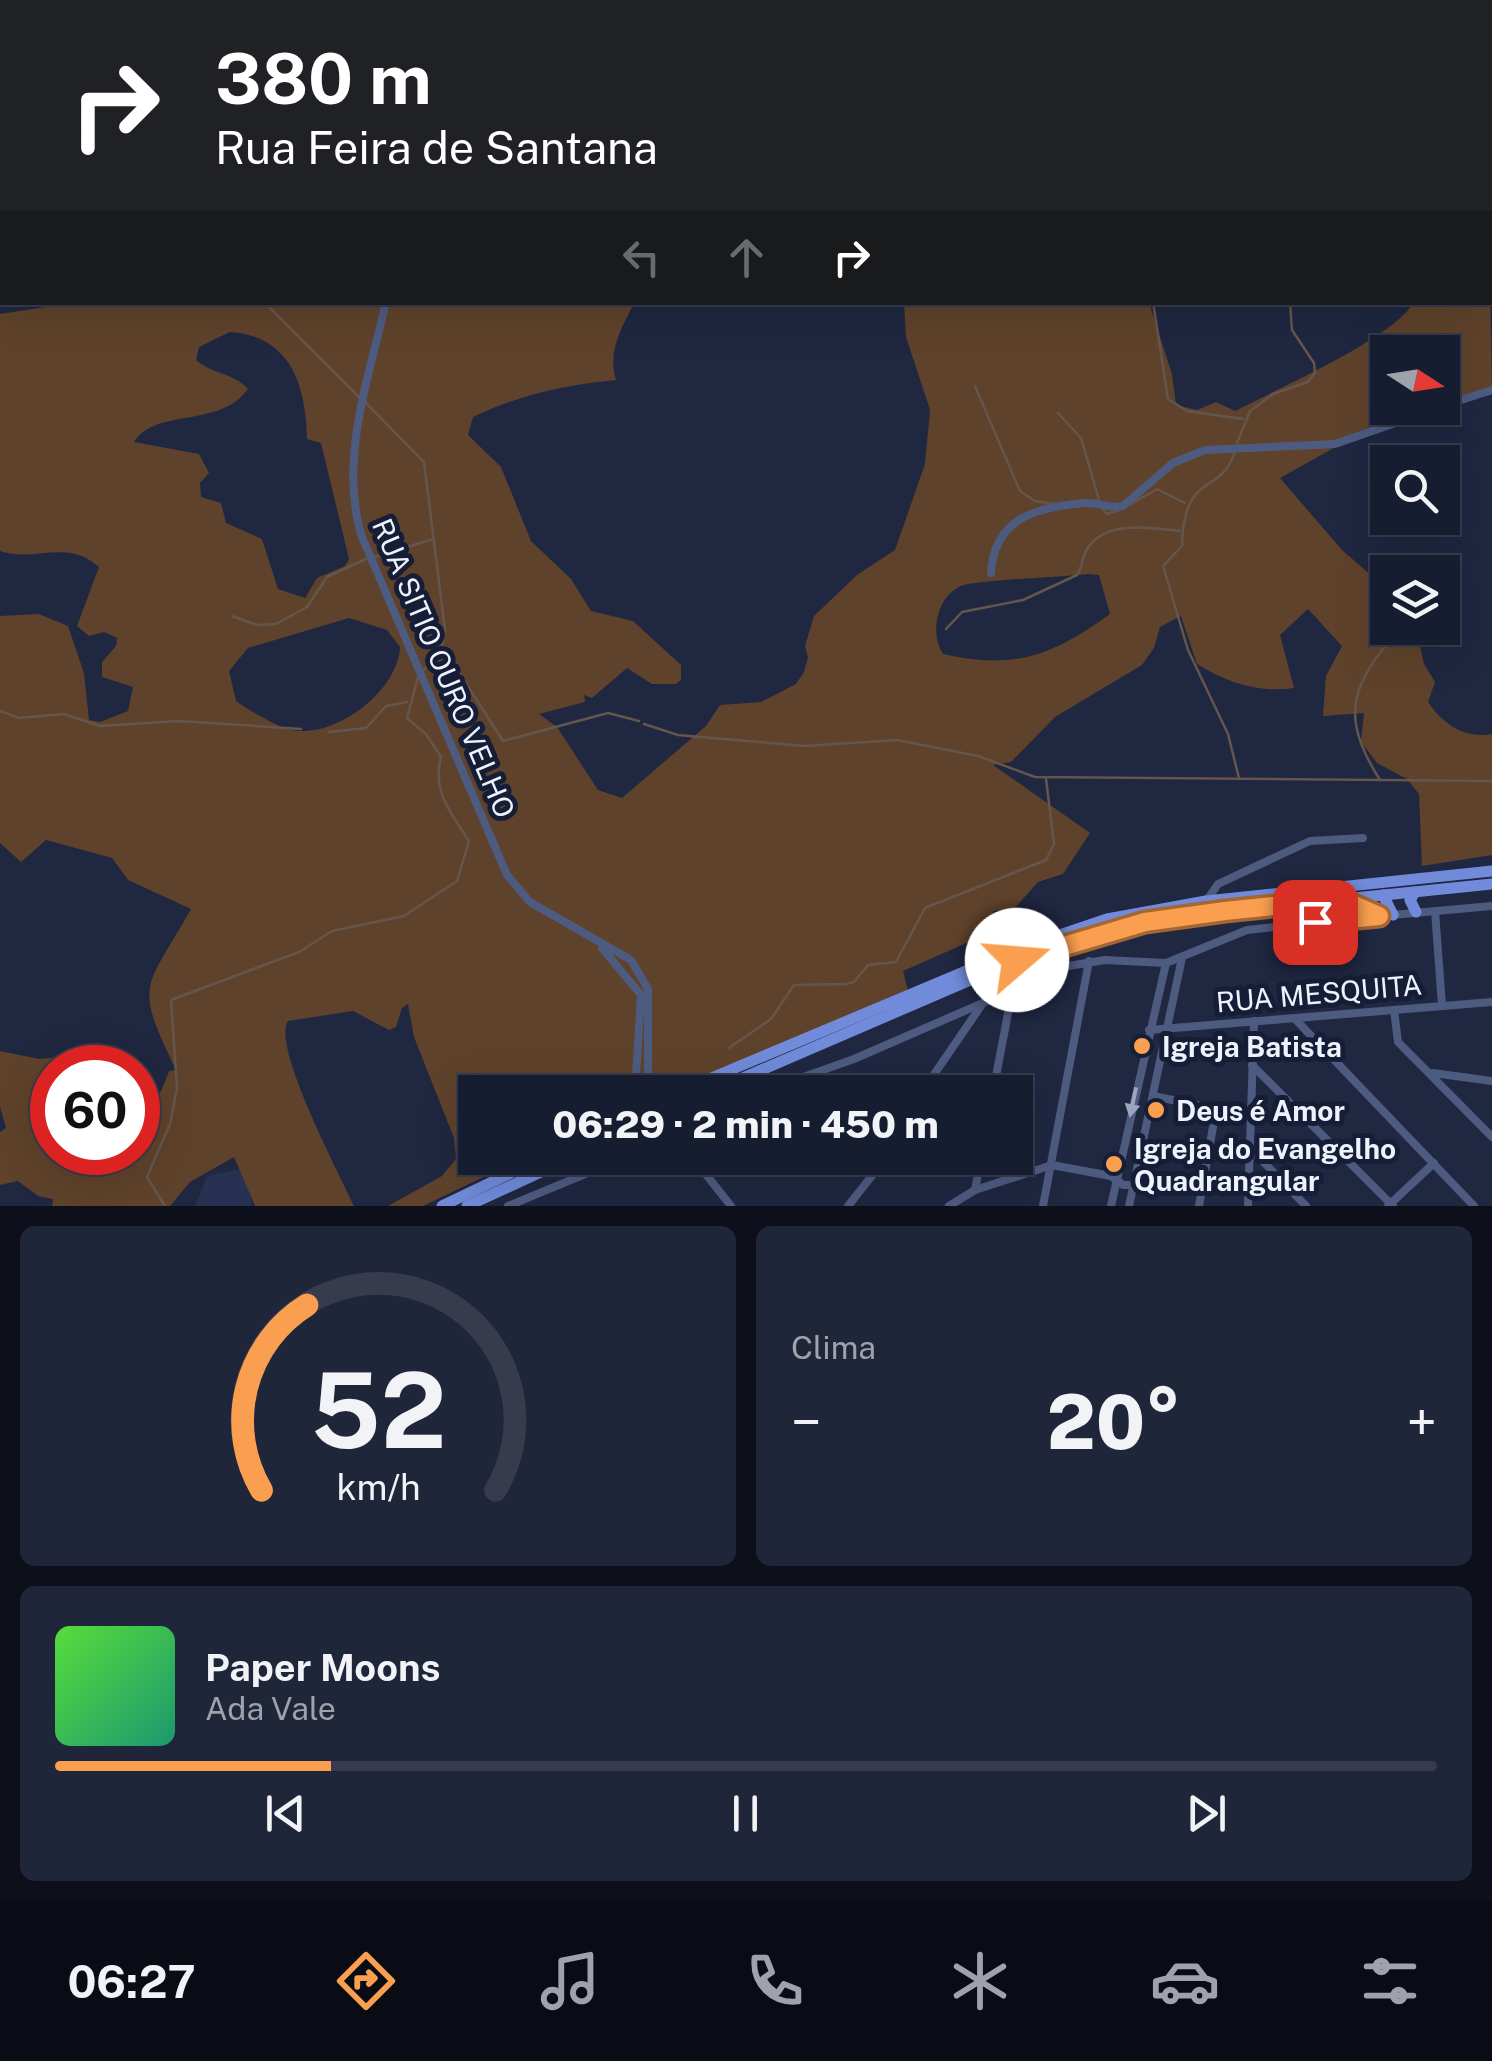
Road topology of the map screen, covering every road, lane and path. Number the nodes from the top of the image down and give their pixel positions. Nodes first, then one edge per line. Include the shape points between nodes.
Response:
1 (385, 305) edge
2 (1492, 390) edge
3 (1460, 400) edge
4 (1389, 425) edge
5 (990, 574) dead end
6 (1363, 838) dead end
7 (1492, 867) edge
8 (1404, 878) junction
9 (1489, 884) edge
10 (1415, 892) junction
11 (1383, 895) junction
12 (1340, 899) junction
13 (1206, 901) junction
14 (1492, 906) edge
15 (1435, 911) junction
16 (1416, 912) junction
17 (1386, 915) junction
18 (599, 944) junction
19 (1182, 958) junction
20 (1089, 961) junction
21 (1166, 963) junction
22 (1013, 988) junction
23 (1492, 1002) edge
24 (982, 1003) junction
25 (1442, 1006) junction
26 (1394, 1010) junction
27 (1296, 1020) junction
28 (1254, 1021) junction
29 (1167, 1028) junction
30 (1149, 1030) junction
31 (1252, 1065) junction
32 (1434, 1074) junction
33 (636, 1075) edge
34 (648, 1075) edge
35 (719, 1075) edge
36 (750, 1075) edge
37 (803, 1075) edge
38 (933, 1075) edge
39 (997, 1075) edge
40 (1492, 1081) edge
41 (1153, 1096) junction
42 (1216, 1110) junction
43 (1250, 1116) junction
44 (1492, 1137) edge
45 (1249, 1147) junction
46 (1434, 1163) junction
47 (1052, 1165) junction
48 (507, 1175) edge
49 (534, 1175) edge
50 (583, 1175) edge
51 (708, 1175) edge
52 (873, 1175) edge
53 (979, 1175) edge
54 (1136, 1175) junction
55 (1115, 1177) junction
56 (1134, 1186) junction
57 (976, 1190) junction
58 (1391, 1205) edge
59 (442, 1206) edge
60 (467, 1206) edge
61 (508, 1206) edge
62 (731, 1206) edge
63 (848, 1206) edge
64 (949, 1206) edge
65 (1044, 1206) edge
66 (1111, 1206) edge
67 (1129, 1206) edge
68 (1198, 1206) edge
69 (1248, 1206) edge
70 (1306, 1206) edge
71 (1474, 1206) edge

1 - 18 street, RUA SITIO OURO VELHO via 354,456 362,537 507,875 530,902
2 - 3 street
4 - 5 street via 1335,444 1205,450 1173,463 1123,506 1085,503 1018,519 995,541
6 - 13 street via 1310,842 1218,884
7 - 8 main road
8 - 11 main road
8 - 13 main road
9 - 10 main road
10 - 11 main road
10 - 16 main road via 1410,900
11 - 12 main road
11 - 17 main road
12 - 17 main road
12 - 36 main road via 1159,919 1092,934
13 - 35 main road via 1136,912 1042,940
14 - 15 street
15 - 16 street
15 - 25 street
16 - 17 street
17 - 19 street via 1247,930
18 - 33 street, RUA SITIO OURO VELHO via 641,994
18 - 34 street, RUA SITIO OURO VELHO via 631,960 643,975 650,1011
19 - 21 street
19 - 29 street
20 - 21 street
20 - 22 street
20 - 47 street
21 - 30 street
22 - 24 street
22 - 39 street
23 - 25 street, RUA MESQUITA
24 - 37 street
24 - 38 street
25 - 26 street, RUA MESQUITA
26 - 27 street, RUA MESQUITA
26 - 32 street via 1398,1042
27 - 28 street, RUA MESQUITA
27 - 46 street
28 - 29 street, RUA MESQUITA
28 - 31 street
29 - 30 street, RUA MESQUITA
29 - 41 street
30 -> 55 street
31 - 43 street
31 - 58 street
32 - 40 street
32 - 44 street
41 - 42 street
41 - 54 street
42 - 43 street
42 - 68 street
43 - 45 street
45 - 69 street
45 - 70 street
46 - 58 street
46 - 71 street
47 - 55 street
47 - 57 street
47 - 65 street
48 - 59 main road
49 - 60 main road
50 - 61 street
51 - 62 street
52 - 63 street
53 - 57 street
54 - 55 street
54 - 56 street
55 - 56 street
55 - 66 street
56 - 67 street
57 - 64 street

